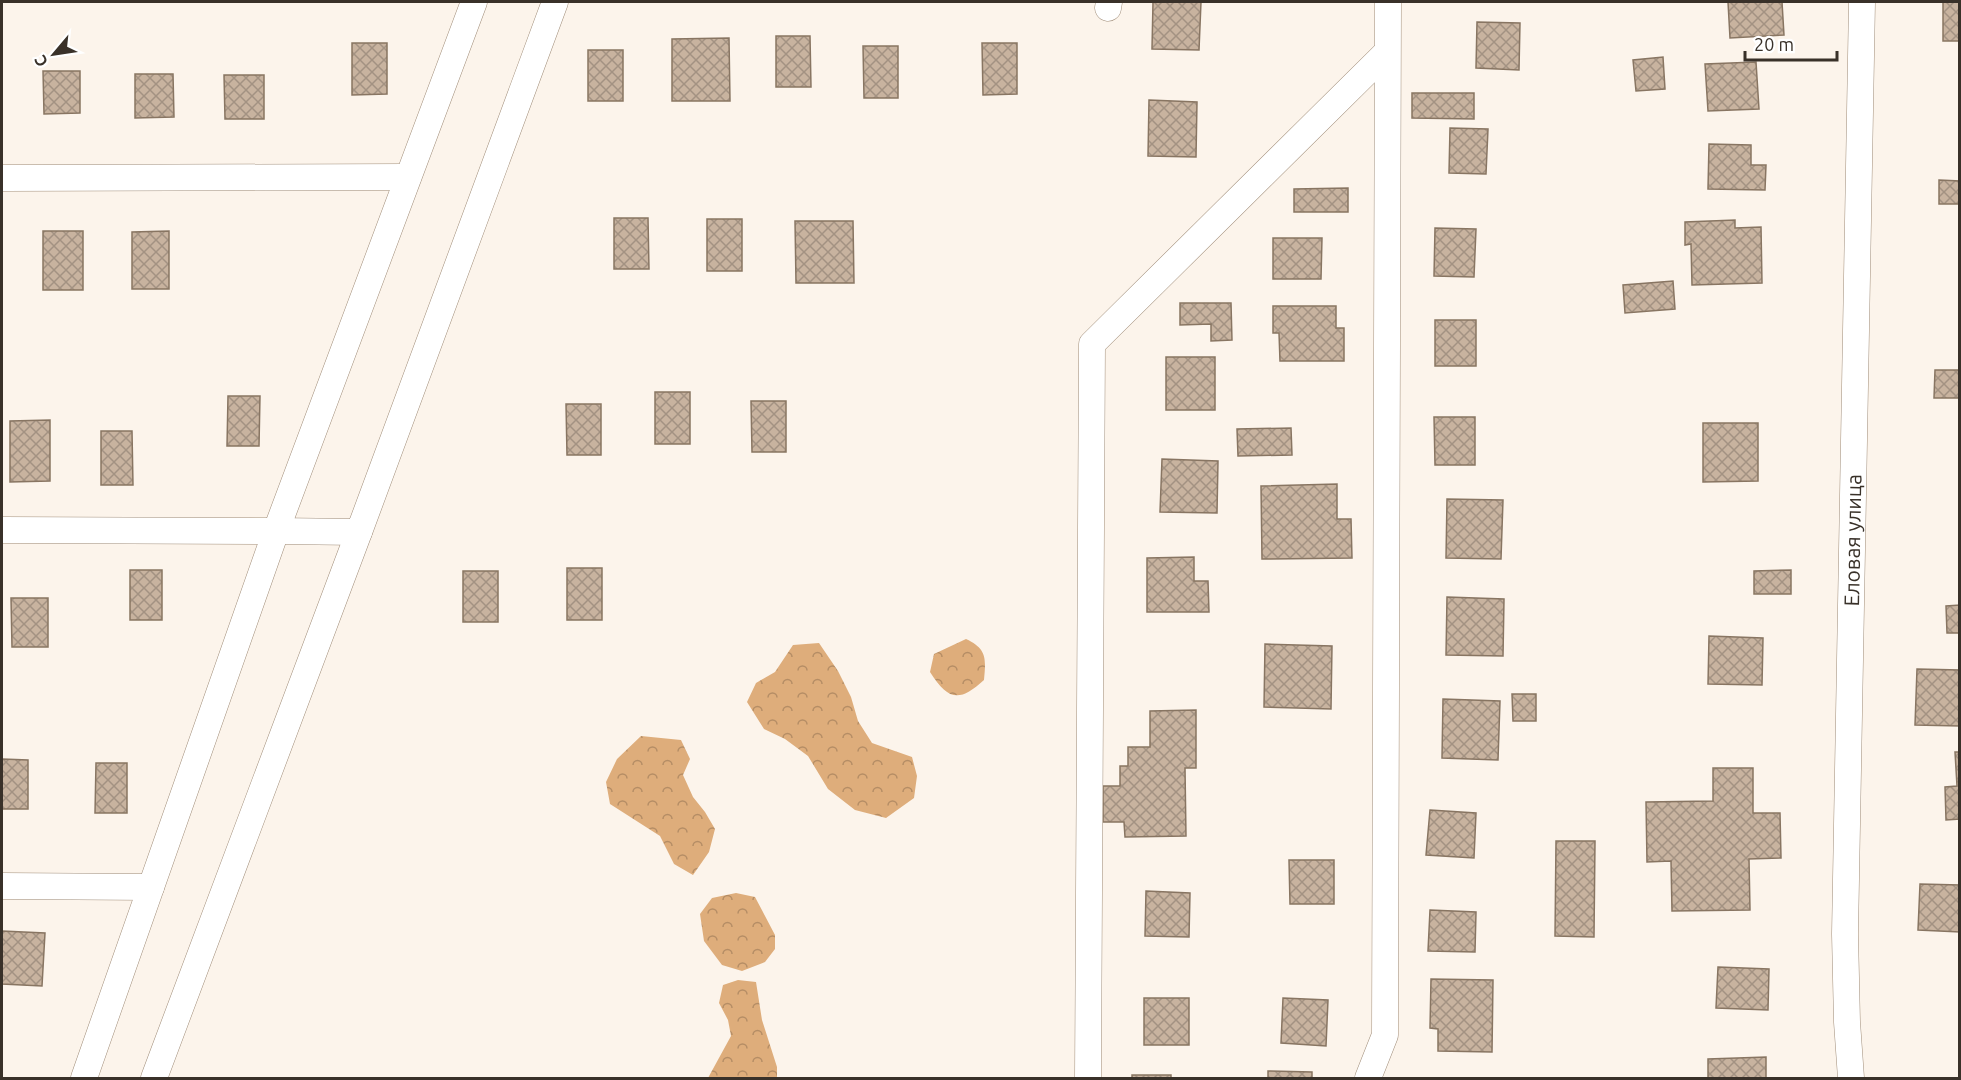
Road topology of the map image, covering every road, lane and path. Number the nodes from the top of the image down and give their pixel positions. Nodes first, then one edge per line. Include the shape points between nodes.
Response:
1 (474, 2) edge
2 (555, 2) edge
3 (1388, 2) edge
4 (1863, 2) edge
5 (1387, 52) junction
6 (408, 177) junction
7 (2, 178) edge
8 (2, 530) edge
9 (276, 531) junction
10 (359, 532) junction
11 (2, 886) edge
12 (151, 887) junction
13 (84, 1078) edge
14 (154, 1078) edge
15 (1088, 1078) edge
16 (1368, 1078) edge
17 (1851, 1078) edge

1 - 6 street
2 - 10 street
3 - 5 street
4 - 17 street, Еловая улица via 1845,934
5 - 15 street via 1092,344
5 - 16 street via 1384,1035
6 - 7 street
6 - 9 street
8 - 9 street
9 - 10 street
9 - 12 street
10 - 14 street
11 - 12 street
12 - 13 street

